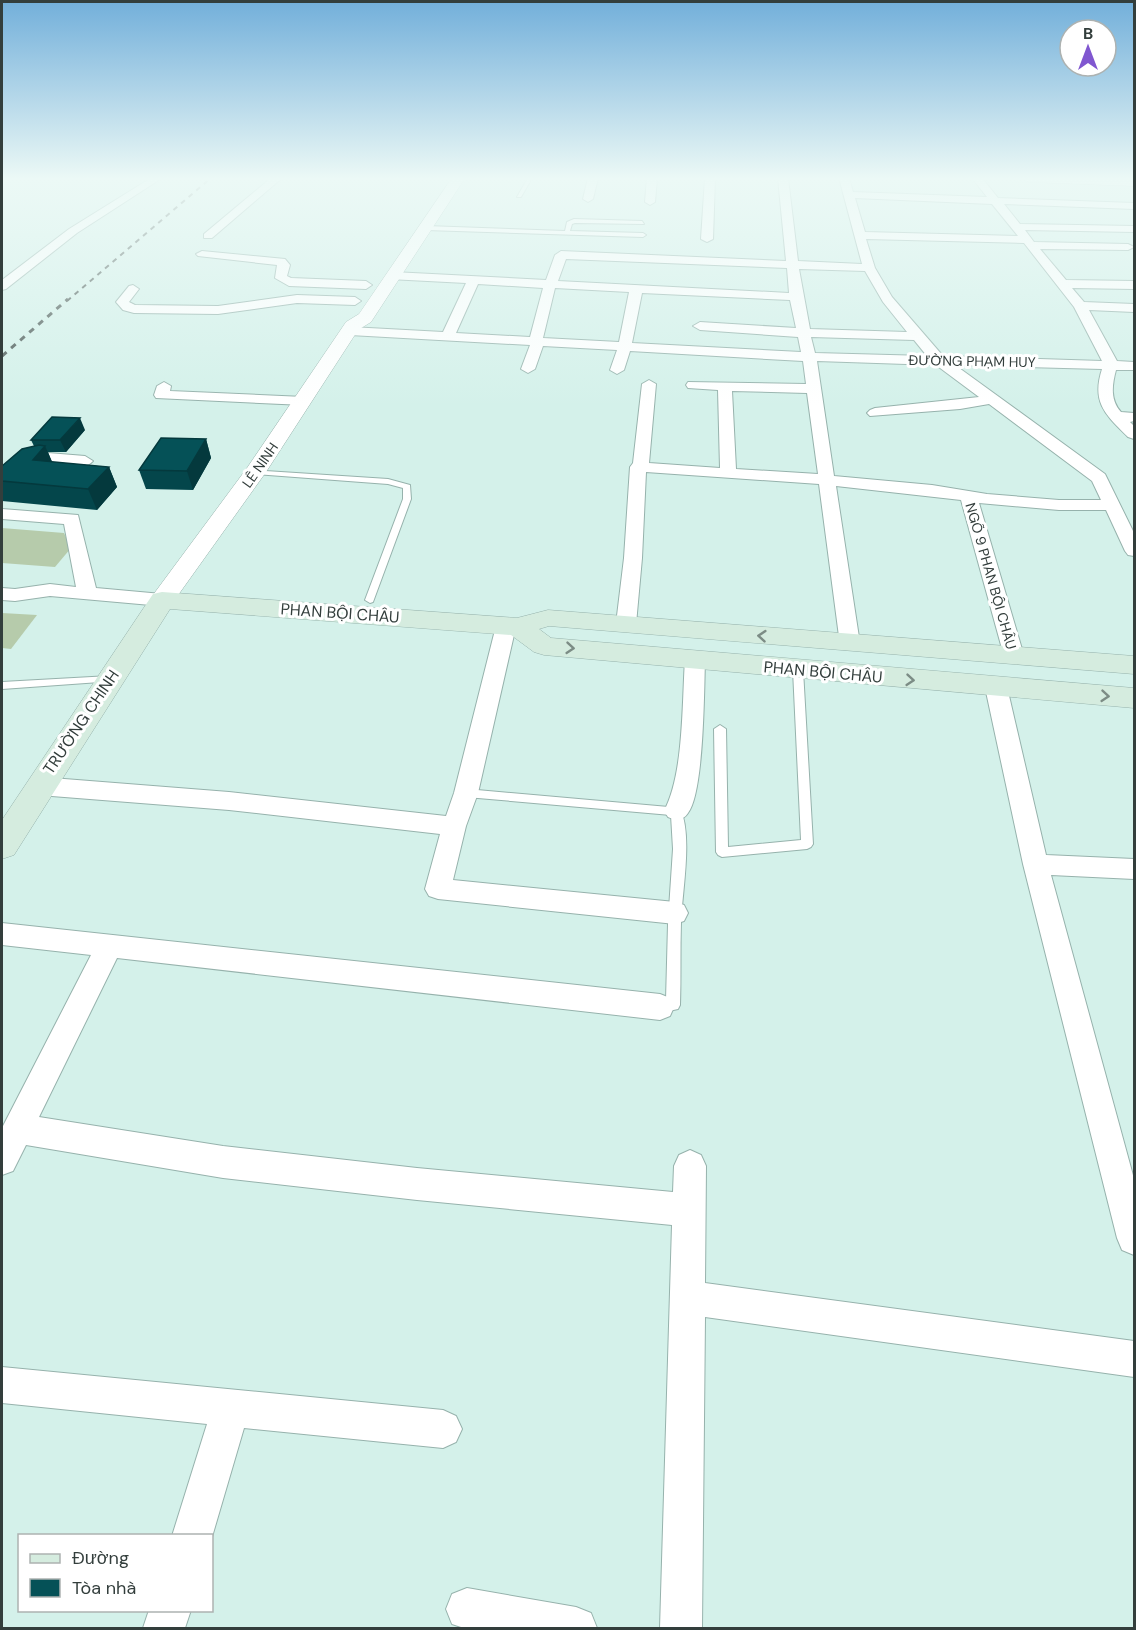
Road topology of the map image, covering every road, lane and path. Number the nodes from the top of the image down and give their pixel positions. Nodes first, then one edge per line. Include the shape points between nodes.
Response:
1 (41, 254) edge
2 (202, 254) dead end
3 (408, 254) edge
4 (792, 254) edge
5 (865, 254) edge
6 (1038, 254) edge
7 (1041, 258) junction
8 (1134, 260) edge
9 (30, 262) junction
10 (11, 265) dead end
11 (793, 265) junction
12 (869, 268) junction
13 (393, 276) junction
14 (370, 280) joint
15 (473, 281) junction
16 (1063, 284) junction
17 (550, 285) junction
18 (1134, 285) edge
19 (2, 286) edge
20 (133, 289) dead end
21 (636, 289) junction
22 (796, 297) junction
23 (355, 301) junction
24 (1080, 306) junction
25 (1134, 308) edge
26 (1087, 320) junction
27 (1134, 320) edge
28 (700, 326) dead end
29 (351, 328) junction
30 (804, 333) junction
31 (448, 335) junction
32 (918, 336) junction
33 (536, 340) junction
34 (624, 346) junction
35 (809, 357) junction
36 (937, 359) junction
37 (1111, 364) junction
38 (1134, 366) edge
39 (528, 369) dead end
40 (617, 370) dead end
41 (649, 384) dead end
42 (693, 385) dead end
43 (164, 386) dead end
44 (725, 386) junction
45 (813, 389) junction
46 (991, 399) junction
47 (304, 400) junction
48 (875, 413) dead end
49 (1117, 417) junction
50 (1134, 417) edge
51 (1134, 434) edge
52 (85, 461) dead end
53 (641, 466) junction
54 (255, 472) junction
55 (728, 472) junction
56 (826, 480) junction
57 (2, 483) edge
58 (968, 496) junction
59 (1112, 505) junction
60 (2, 514) edge
61 (1134, 551) edge
62 (2, 579) edge
63 (50, 590) junction
64 (87, 593) junction
65 (2, 594) edge
66 (162, 600) junction
67 (370, 600) dead end
68 (626, 624) junction
69 (512, 626) junction
70 (798, 640) junction
71 (850, 644) junction
72 (1014, 656) junction
73 (695, 660) junction
74 (1134, 665) edge
75 (798, 670) junction
76 (110, 679) junction
77 (2, 686) edge
78 (996, 687) junction
79 (1134, 698) edge
80 (720, 729) dead end
81 (39, 786) junction
82 (466, 793) junction
83 (676, 811) junction
84 (454, 826) junction
85 (2, 846) edge
86 (1036, 864) junction
87 (1134, 869) edge
88 (675, 913) junction
89 (2, 934) edge
90 (109, 946) junction
91 (660, 1007) joint
92 (17, 1130) junction
93 (2, 1160) edge
94 (690, 1166) dead end
95 (689, 1210) junction
96 (1134, 1238) edge
97 (689, 1298) junction
98 (1134, 1359) edge
99 (2, 1385) edge
100 (231, 1408) junction
101 (443, 1429) dead end
102 (193, 1534) edge
103 (467, 1609) dead end
104 (170, 1612) edge
105 (165, 1629) edge
106 (576, 1629) edge
107 (681, 1629) edge

1 - 9 street
2 - 14 street via 281,262 281,278 289,282
3 - 13 street, LÊ NINH
4 - 11 street
5 - 12 street
6 - 7 street
7 - 8 street
7 - 16 street
9 - 10 street
9 - 19 street
11 - 12 street
11 - 17 street via 561,255
11 - 22 street
12 - 32 street via 887,299
13 - 15 street
13 - 29 street, LÊ NINH via 365,318
14 - 23 street, LÊ NINH
15 - 17 street
15 - 31 street
16 - 18 street
16 - 24 street
17 - 21 street
17 - 33 street
20 - 23 street via 123,305 142,309 218,310 297,298
21 - 22 street
21 - 34 street
22 - 30 street
23 - 29 street, LÊ NINH via 347,318
24 - 25 street
24 - 26 street
26 - 27 street
26 - 37 street
28 - 30 street
29 - 31 street, ĐƯỜNG PHẠM HUY
29 - 47 street, LÊ NINH
30 - 32 street
30 - 35 street
31 - 33 street, ĐƯỜNG PHẠM HUY
32 - 36 street
33 - 34 street, ĐƯỜNG PHẠM HUY
33 - 39 street
34 - 35 street, ĐƯỜNG PHẠM HUY
34 - 40 street
35 - 36 street, ĐƯỜNG PHẠM HUY
35 - 45 street
36 - 37 street, ĐƯỜNG PHẠM HUY
36 - 46 street
37 - 38 street, ĐƯỜNG PHẠM HUY
37 - 49 street via 1105,379 1105,401
41 - 53 street
42 - 44 street
43 - 47 street via 161,395
44 - 45 street
44 - 55 street
45 - 56 street
46 - 48 street
46 - 59 street via 1099,478
47 - 54 street, LÊ NINH
49 - 50 street
49 - 51 street
52 - 57 street via 30,459
53 - 55 street
53 - 68 street via 636,469
54 - 66 street, LÊ NINH
54 - 67 lane via 388,482 407,487 407,499
55 - 56 street
56 - 58 street
56 - 71 street
58 - 59 street via 1059,506
58 - 72 street, NGÕ 9 PHAN BỘI CHÂU
59 - 61 street
60 - 64 street via 72,519
62 - 63 street via 27,581
63 - 64 street
63 - 65 street via 15,596
64 - 66 street
66 - 69 main road, PHAN BỘI CHÂU
66 - 76 main road, TRƯỜNG CHINH
68 - 69 main road, PHAN BỘI CHÂU via 548,618
70 -> 68 main road, PHAN BỘI CHÂU
69 -> 73 main road, PHAN BỘI CHÂU via 544,646
69 - 82 street
70 - 71 main road, PHAN BỘI CHÂU
70 - 75 main road
71 - 72 main road, PHAN BỘI CHÂU
72 - 74 main road, PHAN BỘI CHÂU
73 - 75 main road, PHAN BỘI CHÂU
73 - 83 street via 689,765
75 -> 78 main road, PHAN BỘI CHÂU
75 - 80 lane via 807,844 722,852
76 - 77 lane
76 - 81 main road, TRƯỜNG CHINH
78 -> 79 main road, PHAN BỘI CHÂU
78 - 86 street
81 - 84 street via 239,801
81 - 85 main road, TRƯỜNG CHINH
82 - 83 lane
82 - 84 street
83 - 88 lane via 681,835
84 - 88 street via 438,889
86 - 87 street
86 - 96 street
88 - 91 lane via 673,1005
89 - 90 street
90 - 91 street
90 - 92 street
92 - 93 street
92 - 95 street via 223,1162
94 - 95 street
95 - 97 street
97 - 98 street
97 - 107 street
99 - 100 street
100 - 101 street
100 - 102 street
103 - 106 street
104 - 105 street

